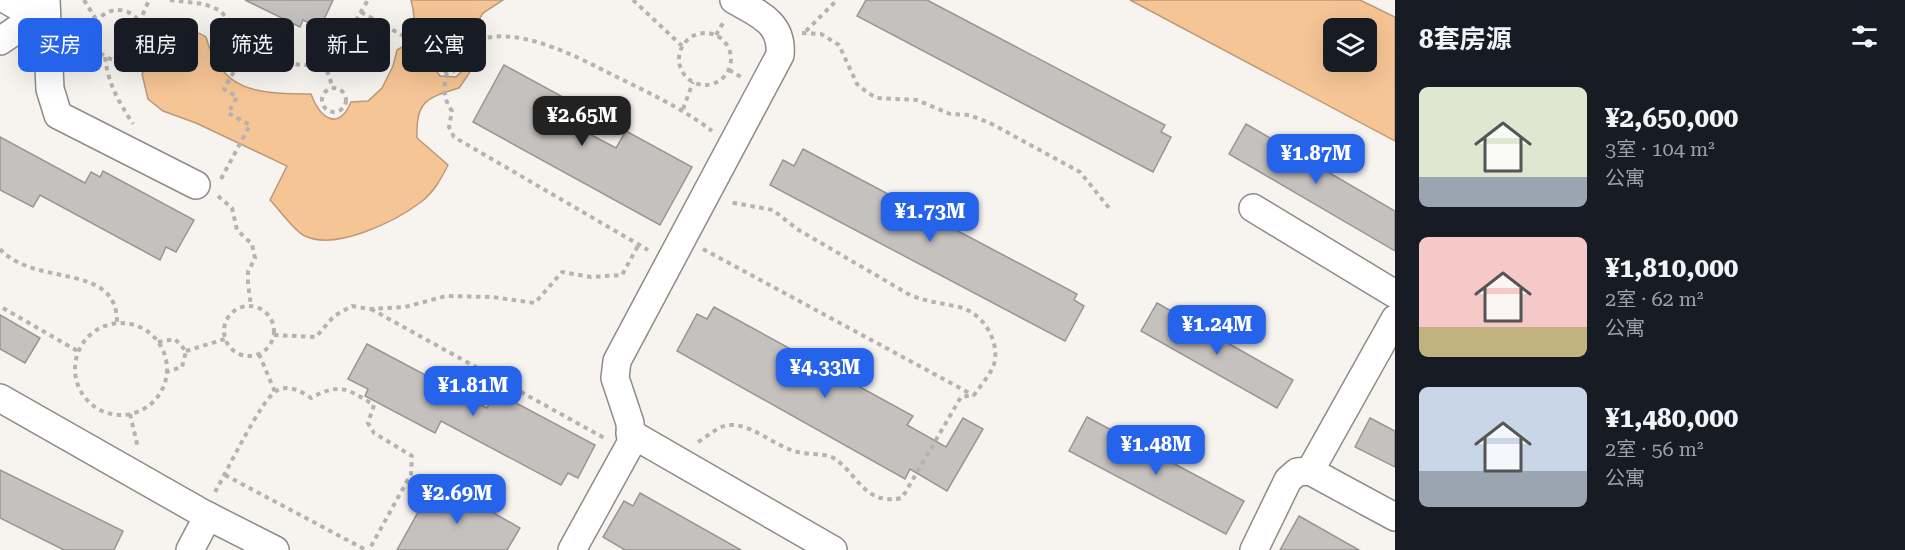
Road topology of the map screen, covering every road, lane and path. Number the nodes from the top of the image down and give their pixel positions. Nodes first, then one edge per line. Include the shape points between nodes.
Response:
1 (7, 0) edge
2 (84, 0) edge
3 (150, 0) edge
4 (170, 0) edge
5 (368, 0) edge
6 (633, 0) edge
7 (734, 0) edge
8 (837, 0) edge
9 (38, 5) edge
10 (0, 9) edge
11 (361, 12) junction
12 (0, 16) edge
13 (95, 18) edge
14 (100, 18) edge
15 (134, 18) edge
16 (141, 18) edge
17 (227, 18) edge
18 (357, 18) edge
19 (402, 34) edge
20 (793, 36) junction
21 (486, 38) edge
22 (0, 40) edge
23 (682, 46) junction
24 (104, 57) joint
25 (114, 60) edge
26 (234, 72) edge
27 (327, 72) edge
28 (450, 72) edge
29 (447, 73) joint
30 (693, 82) junction
31 (333, 88) junction
32 (683, 109) junction
33 (732, 146) junction
34 (137, 156) junction
35 (205, 189) junction
36 (722, 200) dead end
37 (1109, 208) dead end
38 (1253, 208) dead end
39 (639, 244) junction
40 (696, 246) dead end
41 (0, 249) edge
42 (670, 262) junction
43 (1395, 294) edge
44 (251, 306) junction
45 (3, 308) dead end
46 (370, 309) junction
47 (1395, 319) edge
48 (117, 323) junction
49 (274, 335) junction
50 (225, 339) junction
51 (159, 342) junction
52 (186, 351) junction
53 (79, 352) junction
54 (259, 354) junction
55 (166, 372) junction
56 (275, 392) junction
57 (974, 395) junction
58 (0, 398) edge
59 (629, 441) junction
60 (692, 445) dead end
61 (1310, 471) junction
62 (208, 516) junction
63 (1395, 517) edge
64 (190, 550) edge
65 (275, 550) edge
66 (368, 550) edge
67 (572, 550) edge
68 (833, 550) edge
69 (1254, 550) edge

1 - 9 lane
2 - 13 path
3 - 16 path
4 - 17 path via 204,4
5 - 11 path
6 - 23 path
7 - 20 lane
8 - 20 path
9 - 22 lane via 21,26
9 - 34 lane via 50,89 58,115
10 - 12 lane
11 - 18 path
11 - 19 path
14 - 15 path via 118,10
20 - 33 lane
20 - 37 path via 821,34 839,45 857,84 877,98 917,100 950,114 969,115 990,123 1080,172
21 - 32 path via 512,37 556,47
23 - 30 path via 679,62
23 - 30 path via 695,34 704,33 721,38 730,52 731,62 723,77 709,85
24 - 25 path
24 - 34 path via 115,96 135,129
26 - 35 path via 224,89 237,97 228,112 250,125
27 - 31 path
28 - 29 path
29 - 39 path via 443,86 452,111 449,127 454,137
30 - 32 path
31 - 31 path via 344,93 346,101 335,112 325,108 322,101 323,94
32 - 33 path
33 - 42 lane
34 - 35 lane
35 - 44 path via 232,207 237,230 252,243 255,258 248,272
36 - 57 path via 773,210 797,229 910,295 928,303 961,307 985,323 994,343 995,360
38 - 43 lane
39 - 42 path
39 - 46 path via 622,275 591,277 562,272 535,303 446,296 405,308
40 - 57 path
41 - 48 path via 25,267 88,282 107,291 114,300
42 - 59 lane via 617,361 615,378 630,423
44 - 49 path via 271,318
44 - 50 path via 229,315
45 - 53 path
46 - 49 path via 352,306 334,316 316,337
46 - 59 path
47 - 61 lane
48 - 51 path via 147,330
48 - 53 path via 90,334
49 - 54 path
50 - 52 path
50 - 54 path via 242,355
51 - 52 path via 175,339
51 - 55 path
52 - 55 path via 182,366
53 - 55 path via 75,374 80,388 88,401 115,415 145,409 157,399 165,386
54 - 56 path
56 - 66 path via 263,406 225,475
56 - 66 path via 286,388 311,398 334,387 348,390 374,405 368,423 374,433 412,456 411,474
57 - 60 path via 962,397 902,498 886,501 865,490 837,460 788,449 735,425 716,428
58 - 62 lane
59 - 67 lane
59 - 68 lane
61 - 63 lane
61 - 69 lane via 1297,472 1288,480
62 - 64 lane
62 - 65 lane

